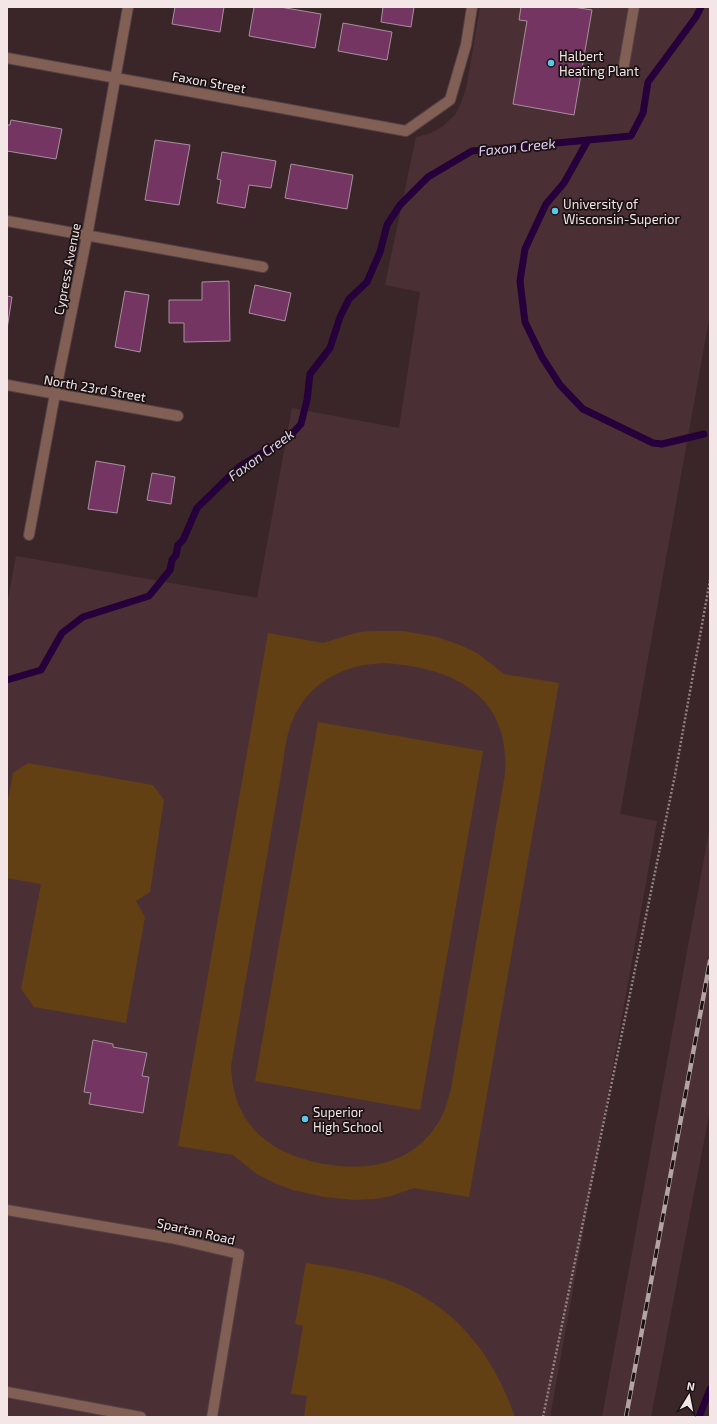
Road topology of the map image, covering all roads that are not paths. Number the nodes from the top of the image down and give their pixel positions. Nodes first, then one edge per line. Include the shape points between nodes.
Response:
1 (128, 7) edge
2 (472, 7) edge
3 (634, 7) edge
4 (7, 58) edge
5 (623, 71) dead end
6 (115, 78) junction
7 (7, 221) edge
8 (87, 236) junction
9 (262, 267) dead end
10 (7, 385) edge
11 (55, 394) junction
12 (178, 416) dead end
13 (29, 535) dead end
14 (7, 1210) edge
15 (7, 1392) edge
16 (141, 1417) edge
17 (212, 1417) edge

1 - 6 street, Cypress Avenue
2 - 6 street, Faxon Street via 466,45 450,100 406,131
3 - 5 street
4 - 6 street, Faxon Street
6 - 8 street, Cypress Avenue
7 - 8 street
8 - 9 street
8 - 11 street, Cypress Avenue
10 - 11 street, North 23rd Street
11 - 12 street, North 23rd Street
11 - 13 street, Cypress Avenue
14 - 17 street, Spartan Road via 170,1238 239,1254
15 - 16 street

